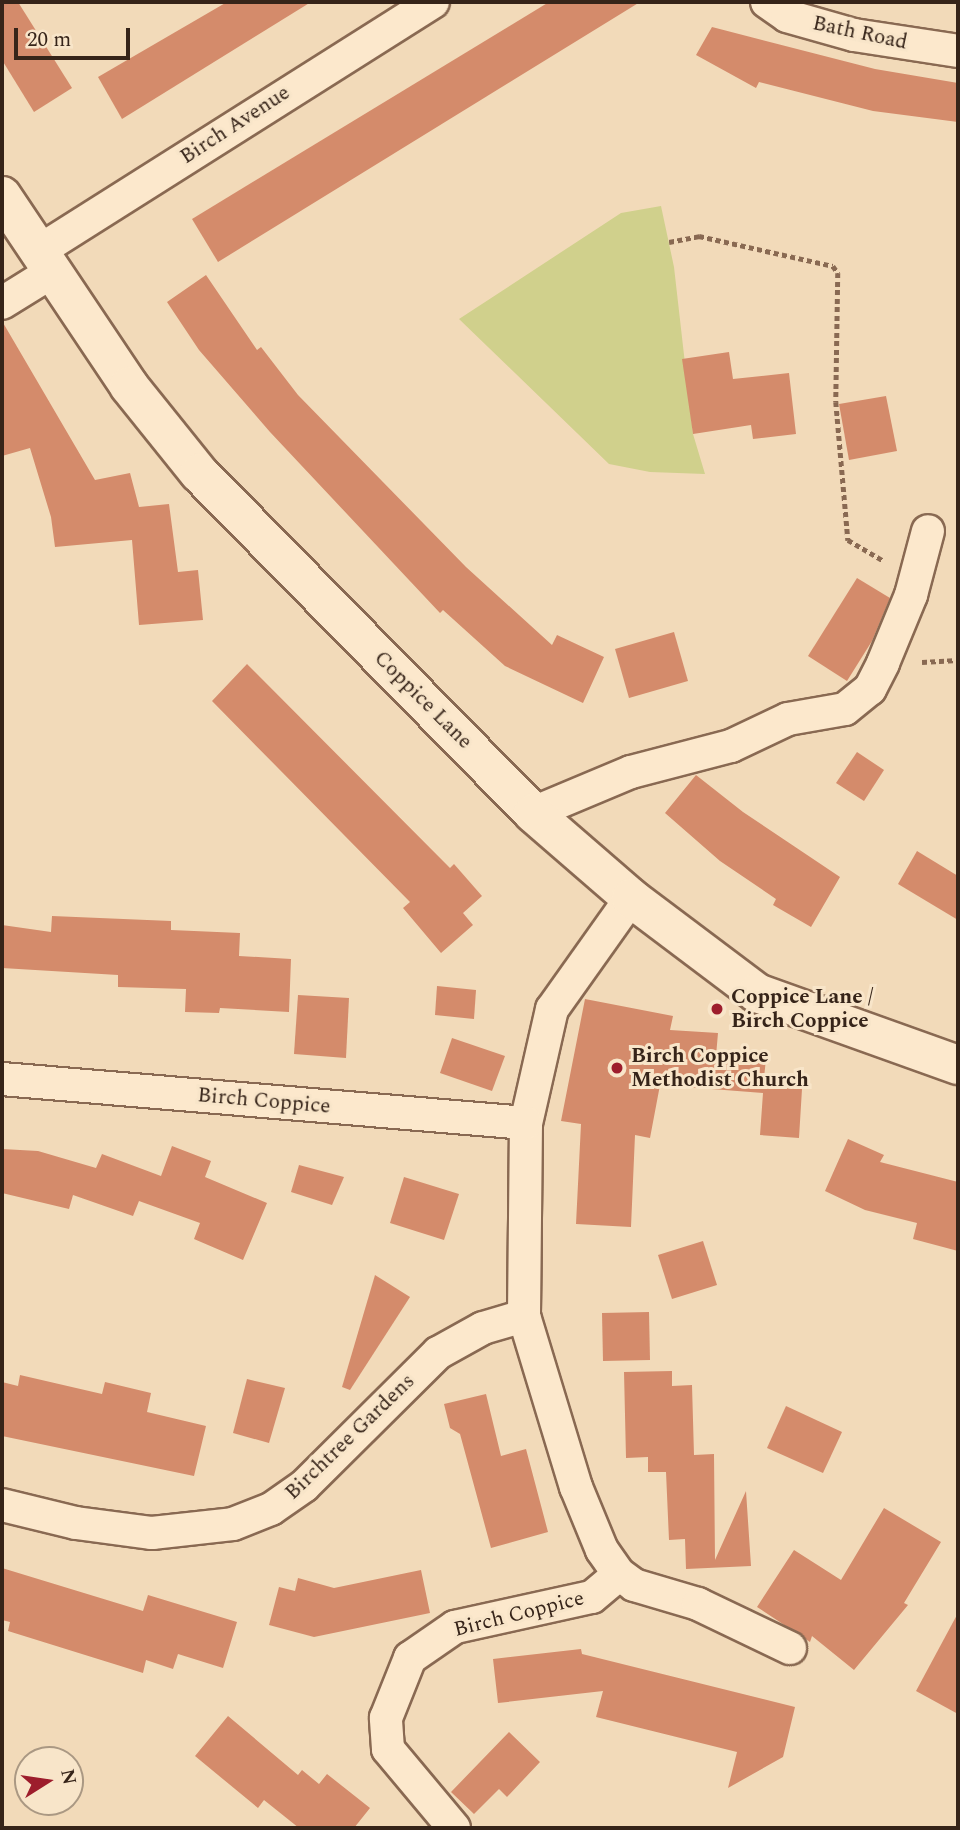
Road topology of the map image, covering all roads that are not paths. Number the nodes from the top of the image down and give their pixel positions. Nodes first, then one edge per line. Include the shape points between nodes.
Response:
1 (433, 2) edge
2 (767, 2) edge
3 (958, 51) edge
4 (2, 196) edge
5 (45, 262) junction
6 (2, 303) edge
7 (928, 531) dead end
8 (533, 813) junction
9 (631, 898) junction
10 (958, 1065) edge
11 (2, 1079) edge
12 (526, 1123) junction
13 (524, 1316) junction
14 (2, 1505) edge
15 (619, 1574) junction
16 (790, 1648) dead end
17 (454, 1828) edge

1 - 5 street, Birch Avenue
2 - 3 street, Bath Road via 787,16 854,35
4 - 5 street, Coppice Lane
5 - 6 street, Birch Avenue
5 - 8 street, Coppice Lane via 129,386 199,473
7 - 8 street via 914,580 870,689 845,709 788,719 731,746 631,772
8 - 9 street, Coppice Lane
9 - 10 street, Coppice Lane via 757,993
9 - 12 street via 552,1009
11 - 12 street, Birch Coppice
12 - 13 street
13 - 14 street, Birchtree Gardens via 483,1328 438,1353 304,1486 271,1510 233,1524 152,1533 76,1523
13 - 15 street via 576,1487 602,1550
15 - 16 street via 634,1585 698,1604
15 - 17 street, Birch Coppice via 593,1597 455,1627 410,1658 386,1718 388,1749

